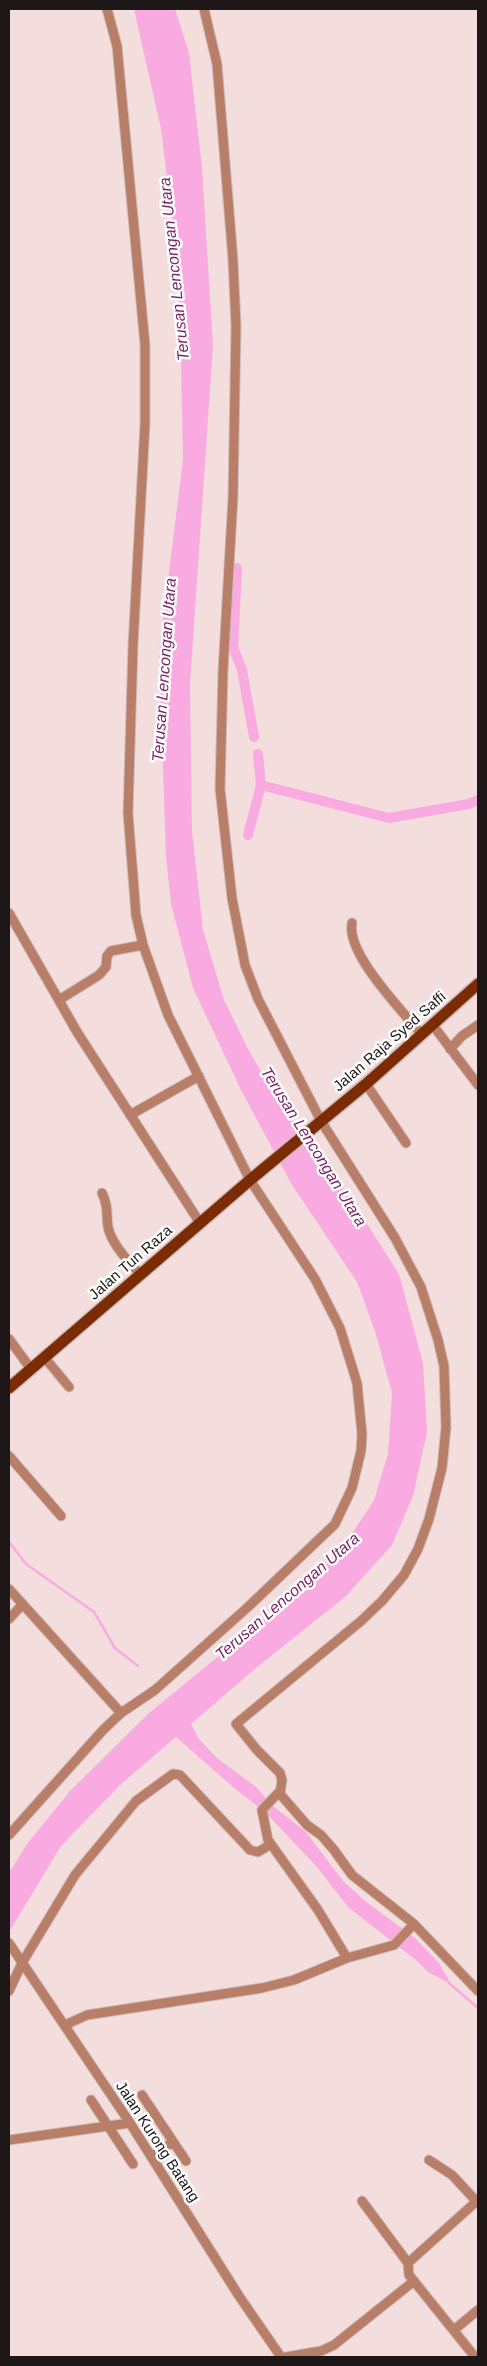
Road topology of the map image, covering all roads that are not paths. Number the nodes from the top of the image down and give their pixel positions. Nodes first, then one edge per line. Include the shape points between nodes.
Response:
1 (107, 9) edge
2 (204, 9) edge
3 (9, 913) edge
4 (352, 923) dead end
5 (143, 945) junction
6 (478, 984) edge
7 (59, 1000) junction
8 (432, 1024) junction
9 (478, 1025) edge
10 (421, 1034) junction
11 (450, 1049) junction
12 (198, 1076) junction
13 (366, 1084) junction
14 (478, 1085) edge
15 (130, 1115) junction
16 (319, 1123) junction
17 (406, 1143) dead end
18 (273, 1161) joint
19 (250, 1180) junction
20 (102, 1193) dead end
21 (200, 1224) junction
22 (141, 1275) junction
23 (9, 1339) edge
24 (45, 1358) junction
25 (31, 1370) junction
26 (9, 1388) edge
27 (69, 1388) dead end
28 (9, 1456) edge
29 (61, 1516) dead end
30 (9, 1589) edge
31 (22, 1605) junction
32 (9, 1619) edge
33 (120, 1713) junction
34 (280, 1791) junction
35 (9, 1836) edge
36 (271, 1844) junction
37 (412, 1926) junction
38 (9, 1943) edge
39 (347, 1958) junction
40 (20, 1960) junction
41 (9, 1991) edge
42 (478, 1991) edge
43 (65, 2026) junction
44 (142, 2095) dead end
45 (91, 2100) dead end
46 (130, 2122) junction
47 (108, 2125) junction
48 (9, 2140) edge
49 (173, 2142) junction
50 (151, 2157) junction
51 (429, 2160) dead end
52 (186, 2161) dead end
53 (133, 2164) dead end
54 (362, 2201) dead end
55 (478, 2201) edge
56 (408, 2262) junction
57 (414, 2281) junction
58 (478, 2310) edge
59 (454, 2330) junction
60 (281, 2357) edge
61 (286, 2357) edge
62 (475, 2357) edge

1 - 5 street via 117,46 145,345 145,424 128,813 136,915
2 - 16 street via 218,64 236,326 233,498 220,740 220,807 226,867 245,965 258,999
3 - 7 street
4 - 10 street via 352,938 362,958
5 - 7 street via 111,951 106,967 99,975
5 - 12 street via 168,1014
6 - 8 main road, Jalan Raja Syed Saffi
7 - 15 street
8 - 10 main road, Jalan Raja Syed Saffi
8 - 11 street
9 - 11 street
10 - 13 main road, Jalan Raja Syed Saffi
11 - 14 street
12 - 15 street
12 - 19 street
13 - 16 main road, Jalan Raja Syed Saffi
13 - 17 street
15 - 21 street
16 - 18 main road, Jalan Raja Syed Saffi
16 - 34 street via 395,1238 421,1287 444,1366 446,1427 442,1468 429,1519 404,1575 361,1621 237,1721 237,1726 280,1773
18 - 19 main road, Jalan Tun Raza
19 - 21 main road, Jalan Tun Raza
19 - 33 street via 315,1279 342,1334 354,1368 361,1412 361,1452 357,1470 342,1514 326,1534 155,1690
20 - 22 street via 107,1204 109,1232
21 - 22 main road, Jalan Tun Raza
22 - 24 main road, Jalan Tun Raza
23 - 25 street
24 - 25 main road, Jalan Tun Raza
24 - 27 street
25 - 26 main road, Jalan Tun Raza
28 - 29 street
30 - 31 street
31 - 32 street
31 - 33 street
33 - 35 street
34 - 36 street via 262,1810 264,1832
34 - 37 street via 298,1816 334,1850 352,1875
36 - 39 street
36 - 40 street via 258,1852 250,1850 180,1775 173,1774 136,1800 75,1875
37 - 39 street via 394,1945
37 - 42 street
38 - 40 street, Jalan Kurong Batang
39 - 43 street via 294,1980 262,1988 87,2015
40 - 41 street
40 - 43 street, Jalan Kurong Batang
43 - 46 street, Jalan Kurong Batang
44 - 49 street
45 - 47 street
46 - 47 street
46 - 50 street, Jalan Kurong Batang
47 - 48 street
47 - 53 street
49 - 50 street
49 - 52 street
50 - 60 street, Jalan Kurong Batang
51 - 55 street via 452,2175
54 - 56 street
55 - 56 street
56 - 57 street via 407,2270
57 - 59 street
57 - 61 street via 334,2345 321,2351
58 - 59 street
59 - 62 street

